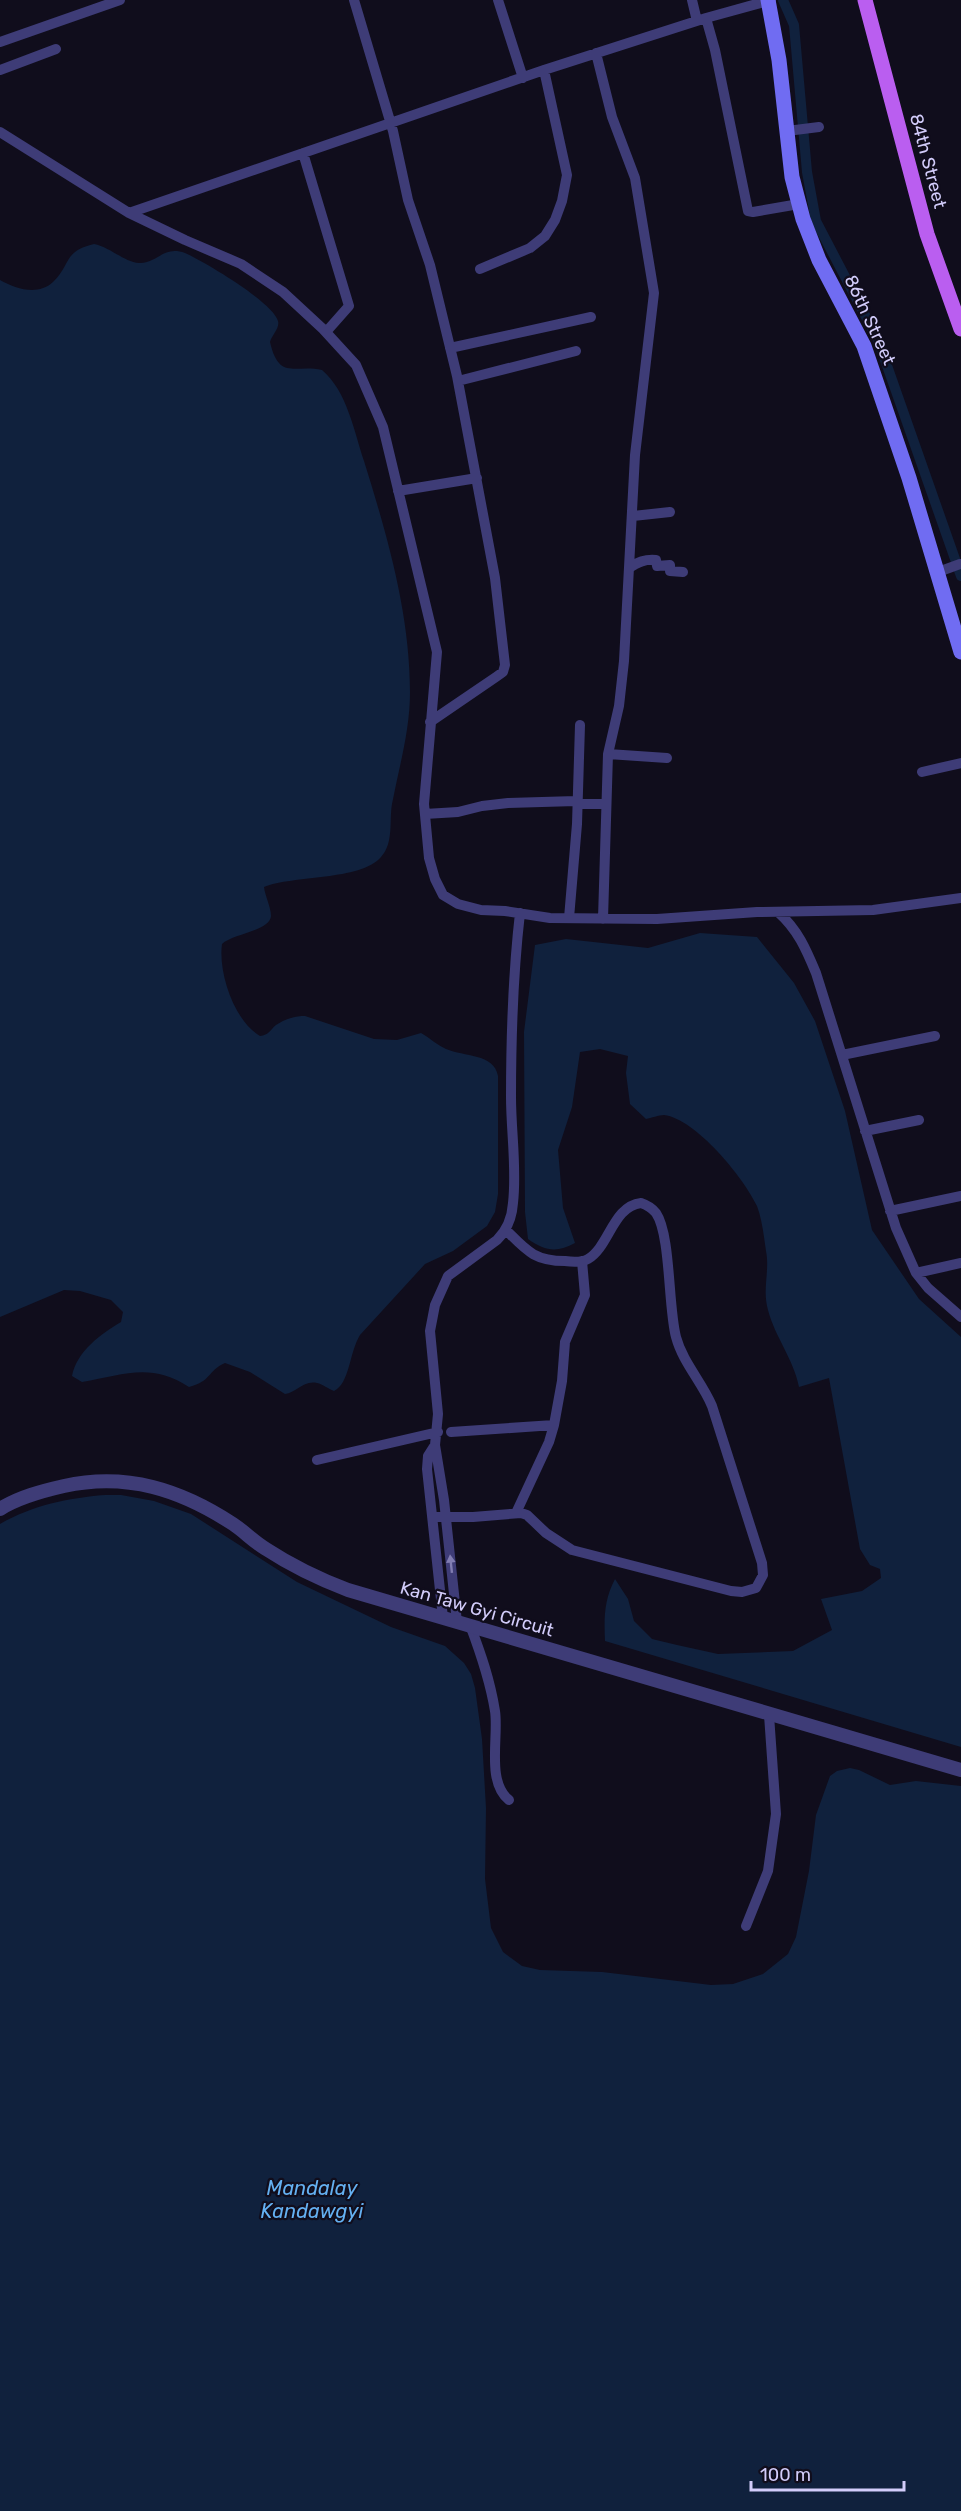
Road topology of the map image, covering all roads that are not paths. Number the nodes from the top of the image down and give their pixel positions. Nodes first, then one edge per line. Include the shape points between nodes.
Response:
1 (120, 0) edge
2 (354, 0) edge
3 (498, 0) edge
4 (692, 0) edge
5 (769, 0) edge
6 (865, 0) edge
7 (701, 20) junction
8 (0, 42) edge
9 (56, 50) dead end
10 (596, 53) junction
11 (0, 70) edge
12 (544, 70) junction
13 (523, 78) junction
14 (391, 123) junction
15 (0, 132) edge
16 (303, 153) junction
17 (799, 204) junction
18 (129, 213) junction
19 (480, 269) dead end
20 (591, 317) dead end
21 (961, 329) edge
22 (326, 332) junction
23 (450, 348) junction
24 (576, 351) dead end
25 (458, 381) junction
26 (477, 478) junction
27 (398, 491) junction
28 (670, 512) dead end
29 (633, 516) junction
30 (629, 568) junction
31 (949, 568) edge
32 (683, 572) dead end
33 (961, 652) edge
34 (430, 722) junction
35 (580, 725) dead end
36 (608, 754) junction
37 (668, 758) dead end
38 (961, 763) edge
39 (922, 772) dead end
40 (576, 801) junction
41 (606, 804) junction
42 (424, 814) junction
43 (961, 898) edge
44 (778, 912) junction
45 (520, 913) junction
46 (569, 918) junction
47 (603, 919) junction
48 (935, 1036) dead end
49 (842, 1055) junction
50 (919, 1120) dead end
51 (865, 1131) junction
52 (961, 1196) edge
53 (890, 1211) junction
54 (506, 1230) junction
55 (582, 1261) junction
56 (961, 1263) edge
57 (916, 1273) junction
58 (961, 1317) edge
59 (554, 1425) junction
60 (438, 1431) junction
61 (451, 1432) dead end
62 (435, 1445) junction
63 (317, 1460) dead end
64 (0, 1509) edge
65 (516, 1513) junction
66 (446, 1516) junction
67 (433, 1517) junction
68 (442, 1618) junction
69 (464, 1624) junction
70 (770, 1715) junction
71 (961, 1770) edge
72 (509, 1800) dead end
73 (746, 1926) dead end

1 - 8 street
2 - 14 street
3 - 13 street
4 - 7 street
5 - 7 street
5 - 17 main road, 86th Street via 803,129 792,177
6 - 21 main road, 84th Street via 927,234
7 - 10 street
7 - 17 street via 717,62 748,211
9 - 11 street
10 - 12 street
10 - 29 street via 612,117 635,178 654,293 635,455
12 - 13 street
12 - 19 street via 567,175 562,201 545,236 530,248
13 - 14 street
14 - 16 street
14 - 23 street via 408,200 430,265
15 - 18 street
16 - 18 street
16 - 22 street via 349,306
17 - 31 main road, 86th Street via 815,251 864,346
18 - 22 street via 241,264 283,292
20 - 23 street
22 - 27 street via 356,365 371,396 383,427
23 - 25 street
24 - 25 street
25 - 26 street
26 - 27 street
26 - 34 street via 505,665 496,678
27 - 34 street via 437,652
28 - 29 street
29 - 30 street
30 - 32 street via 639,561 656,560 657,567 670,565 670,571
30 - 36 street via 623,672
31 - 33 main road, 86th Street
34 - 42 street
35 - 40 street
36 - 37 street
36 - 41 street
38 - 39 street
40 - 41 street
40 - 42 street via 508,803
40 - 46 street
41 - 47 street
42 - 45 street via 429,858 443,895 481,910
43 - 44 street via 873,910
44 - 47 street
44 - 49 street via 802,939
45 - 46 street
45 - 54 street via 514,967 513,1202
46 - 47 street
48 - 49 street
49 - 51 street
50 - 51 street
51 - 53 street
52 - 53 street
53 - 57 street
54 - 55 street via 536,1257 547,1261
54 - 60 street via 487,1249 448,1276 436,1299 430,1330
55 - 59 street via 585,1294 565,1342
55 - 65 street via 592,1256 630,1207 641,1203 657,1214 676,1336 684,1359 712,1406 764,1569 762,1581 750,1591 731,1591 572,1550 527,1515
56 - 57 street
57 - 58 street
59 - 61 street
59 - 65 street
60 - 62 street
60 - 63 street
62 - 66 street
62 - 67 street via 427,1468
64 - 68 street, Kan Taw Gyi Circuit via 26,1496 75,1484 100,1480 144,1484 187,1497 313,1576
65 - 66 street
66 - 67 street
69 -> 66 street
67 - 68 street
68 - 69 street, Kan Taw Gyi Circuit
69 - 70 street, Kan Taw Gyi Circuit
69 - 72 street via 486,1666 495,1713 495,1768 500,1789
70 - 71 street, Kan Taw Gyi Circuit
70 - 73 street via 776,1814 768,1871

